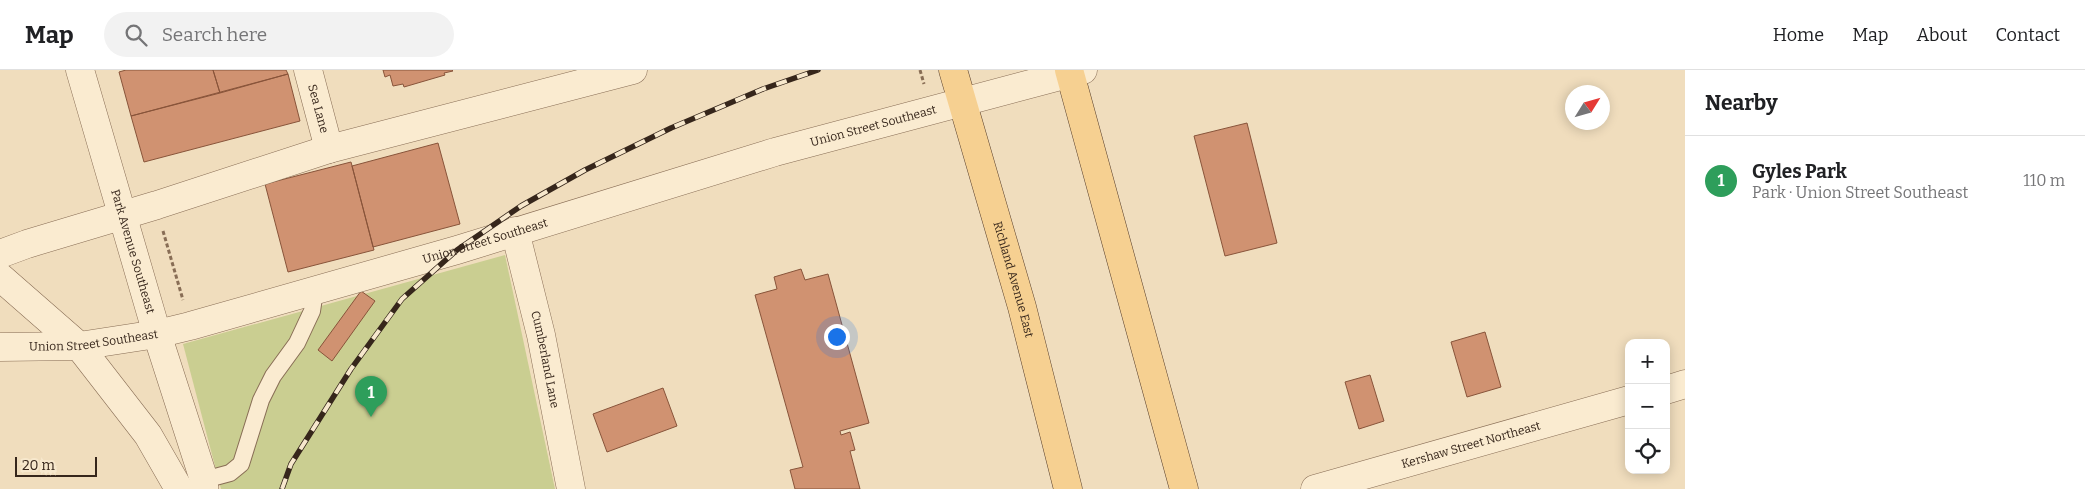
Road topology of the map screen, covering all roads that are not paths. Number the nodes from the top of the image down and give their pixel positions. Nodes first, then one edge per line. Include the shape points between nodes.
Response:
1 (80, 70) edge
2 (308, 70) edge
3 (633, 70) edge
4 (953, 70) edge
5 (1074, 71) edge
6 (963, 102) junction
7 (328, 149) junction
8 (121, 215) junction
9 (515, 232) junction
10 (0, 254) edge
11 (0, 277) edge
12 (314, 291) junction
13 (157, 334) junction
14 (80, 346) junction
15 (0, 347) edge
16 (1685, 384) edge
17 (1670, 389) edge
18 (1625, 401) edge
19 (196, 486) edge
20 (571, 489) edge
21 (1068, 489) edge
22 (1184, 489) edge
23 (1315, 489) edge

1 - 8 street, Park Avenue Southeast
2 - 7 street, Sea Lane
3 - 7 street
4 - 6 main road, Richland Avenue East
5 - 6 street, Union Street Southeast
5 - 22 main road
6 - 9 street, Union Street Southeast via 775,152
6 - 21 main road, Richland Avenue East via 1022,307
7 - 8 street
8 - 10 street
8 - 13 street, Park Avenue Southeast
9 - 12 street, Union Street Southeast
9 - 20 street, Cumberland Lane via 541,335
11 - 14 street
12 - 13 street, Union Street Southeast
12 - 19 lane via 312,311 297,343 273,376 261,400 242,464
13 - 14 street, Union Street Southeast
13 - 19 street, Park Avenue Southeast
14 - 15 street, Union Street Southeast
14 - 19 street via 148,435
16 - 17 street
18 - 23 street, Kershaw Street Northeast

